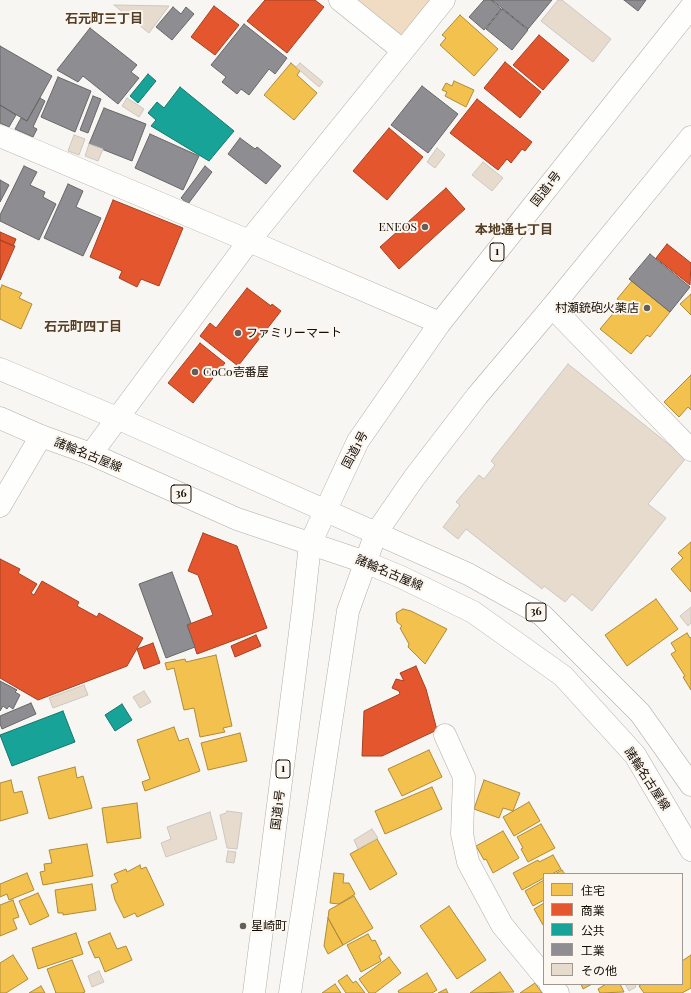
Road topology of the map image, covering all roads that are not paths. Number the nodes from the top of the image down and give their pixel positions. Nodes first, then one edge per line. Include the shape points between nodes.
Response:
1 (340, 0) edge
2 (444, 0) edge
3 (691, 7) edge
4 (402, 50) junction
5 (0, 136) edge
6 (691, 137) edge
7 (249, 240) junction
8 (552, 307) junction
9 (440, 323) junction
10 (0, 369) edge
11 (0, 418) edge
12 (117, 418) junction
13 (41, 436) junction
14 (691, 450) edge
15 (91, 454) junction
16 (0, 506) edge
17 (326, 511) junction
18 (376, 533) junction
19 (310, 544) junction
20 (365, 562) junction
21 (445, 735) dead end
22 (691, 785) edge
23 (691, 850) edge
24 (543, 975) edge
25 (551, 985) edge
26 (254, 993) edge
27 (290, 993) edge
28 (558, 993) edge

1 - 4 main road
2 - 4 main road
3 - 9 main road, 国道1号 / 1
4 - 7 main road
5 - 7 main road
6 - 8 main road
7 - 9 main road
7 - 12 main road
8 - 14 main road
8 - 18 main road via 477,396 414,478
9 - 17 main road, 国道1号 / 1 via 358,441
10 - 12 main road, 36
11 - 13 main road, 諸輪名古屋線 / 36
12 - 15 main road
12 - 17 main road, 36
13 - 15 main road, 諸輪名古屋線 / 36
13 - 16 main road
15 - 19 main road, 諸輪名古屋線 / 36 via 238,519
17 - 18 main road, 36
17 - 19 main road, 国道1号 / 1
18 - 20 main road
18 - 22 main road, 36 via 468,574 542,615 640,712
19 - 20 main road, 諸輪名古屋線 / 36
19 - 26 main road, 国道1号 / 1
20 - 23 main road, 諸輪名古屋線 / 36 via 402,576 473,612 562,676 635,755
20 - 27 main road via 348,611
21 - 24 main road via 464,778 462,834 468,862 502,925
25 - 28 main road

